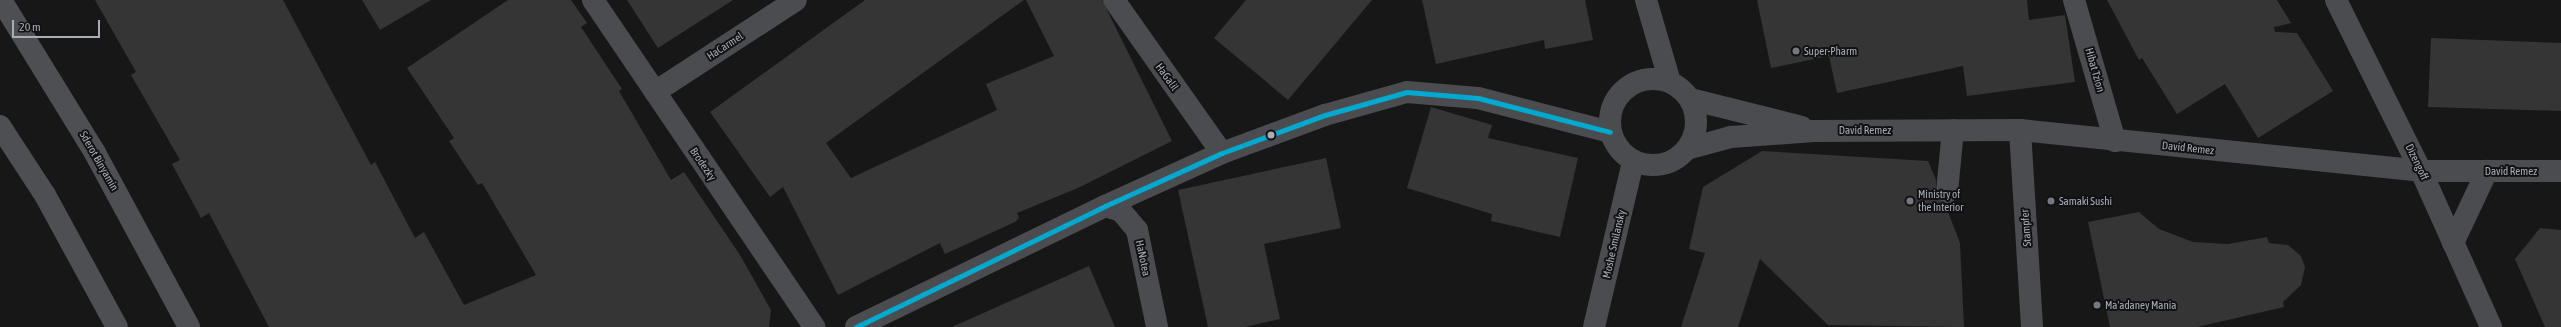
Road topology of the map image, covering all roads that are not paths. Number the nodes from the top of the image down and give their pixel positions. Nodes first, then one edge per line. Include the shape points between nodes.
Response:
1 (1, 0) edge
2 (593, 0) edge
3 (796, 0) edge
4 (1114, 0) edge
5 (1646, 0) edge
6 (2074, 0) edge
7 (2336, 0) edge
8 (1670, 82) junction
9 (655, 92) junction
10 (1690, 99) junction
11 (0, 126) edge
12 (1953, 130) junction
13 (2020, 130) junction
14 (1814, 131) junction
15 (1610, 132) junction
16 (2115, 141) junction
17 (1687, 149) junction
18 (1222, 154) junction
19 (1633, 162) junction
20 (2421, 171) junction
21 (2487, 171) junction
22 (2561, 171) edge
23 (1947, 192) dead end
24 (1105, 206) junction
25 (2453, 243) junction
26 (117, 327) edge
27 (189, 327) edge
28 (814, 327) edge
29 (856, 327) edge
30 (1158, 327) edge
31 (1594, 327) edge
32 (2032, 327) edge
33 (2491, 327) edge

1 - 27 main road, Sderot Binyamin via 95,152
2 - 9 street, Brodezky
3 - 9 street, HaCarmel
4 - 18 street, HaGalil
5 - 8 street
6 - 16 street, Hibat Tzion
7 - 20 street, Dizengoff
8 - 10 street
8 - 15 street via 1643,80 1620,94 1611,112
9 - 28 street, Brodezky
10 - 14 street, David Remez
10 - 17 street via 1696,129
11 - 26 main road via 45,195
12 - 13 street, David Remez
12 - 14 street, David Remez
12 - 23 street
13 - 16 street, David Remez
13 - 32 street, Stampfer
14 - 17 street, David Remez via 1731,137
15 - 18 street via 1478,98 1407,92 1325,116
15 - 19 street via 1618,149
16 - 20 street, David Remez
17 - 19 street via 1662,165
18 - 24 street
19 - 31 street, Moshe Smilansky
20 - 21 street, David Remez
20 - 25 street, Dizengoff
21 - 22 street, David Remez
21 - 25 street
24 - 29 street
24 - 30 street, HaNotea via 1121,211 1137,230
25 - 33 street, Dizengoff

